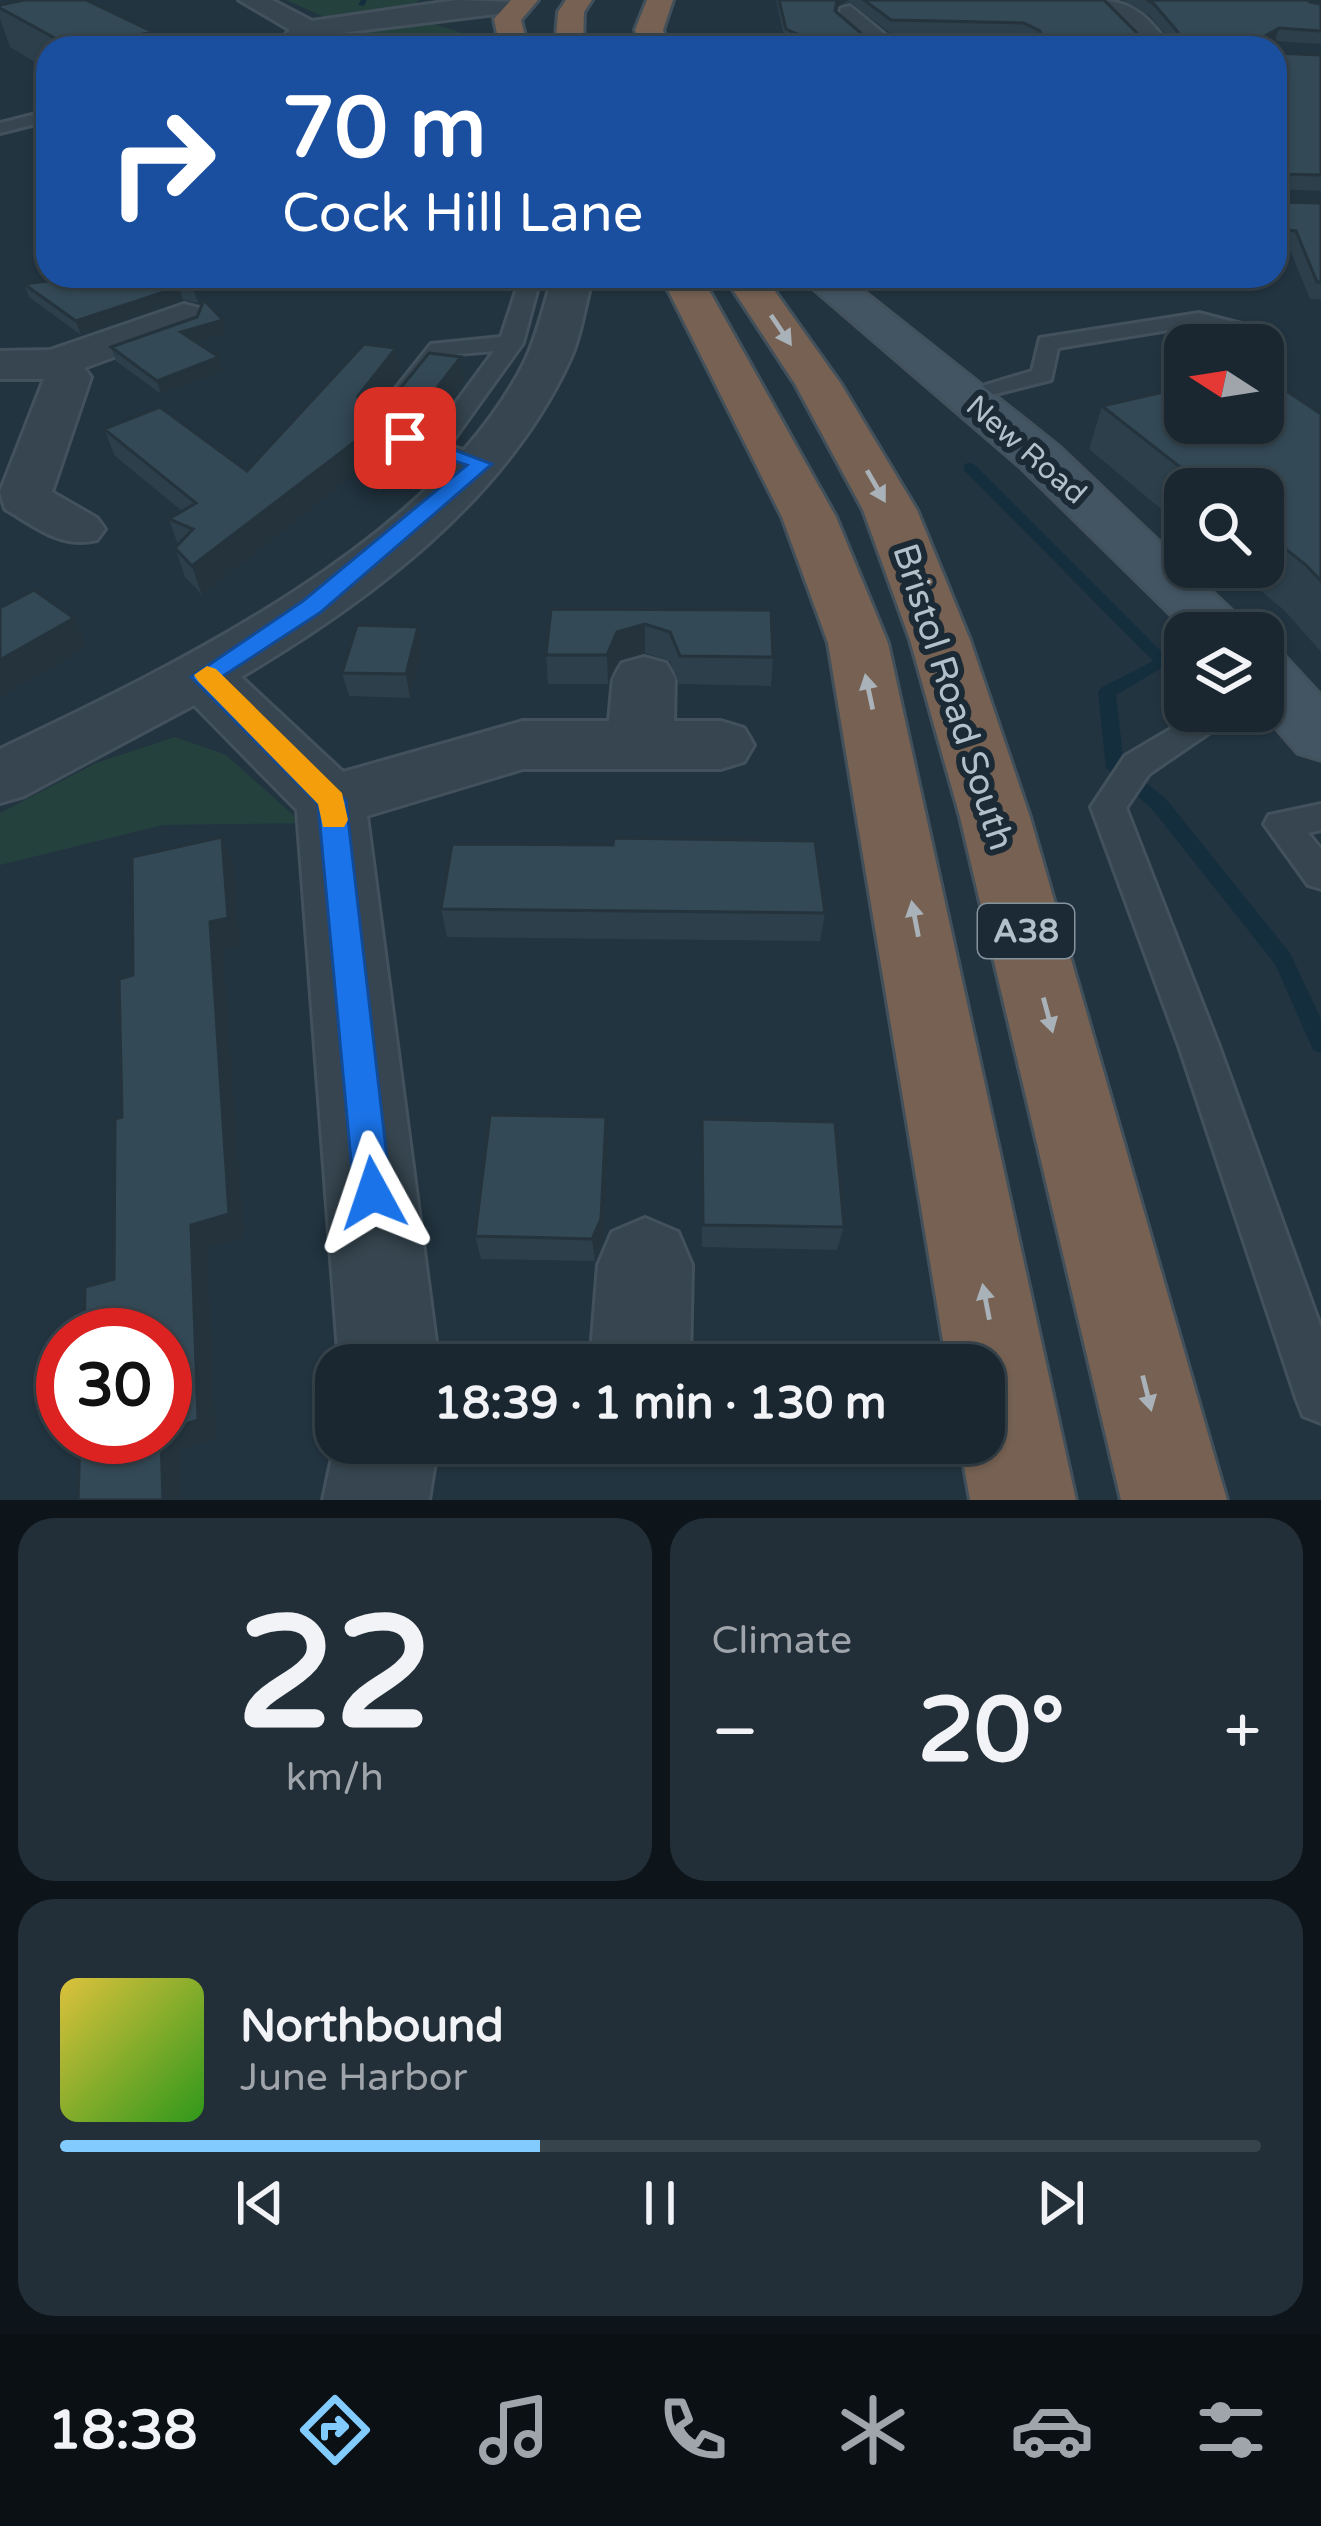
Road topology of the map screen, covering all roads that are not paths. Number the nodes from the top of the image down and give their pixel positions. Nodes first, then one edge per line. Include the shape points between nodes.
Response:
1 (252, 0) edge
2 (579, 0) edge
3 (660, 0) edge
4 (1107, 0) edge
5 (518, 7) edge
6 (850, 7) edge
7 (308, 29) junction
8 (300, 36) edge
9 (570, 36) edge
10 (651, 36) edge
11 (869, 36) edge
12 (1147, 36) edge
13 (36, 119) edge
14 (0, 128) edge
15 (528, 288) edge
16 (570, 288) edge
17 (692, 288) edge
18 (748, 288) edge
19 (834, 288) edge
20 (184, 317) edge
21 (1169, 324) edge
22 (1217, 324) edge
23 (1164, 325) edge
24 (512, 343) junction
25 (55, 362) junction
26 (0, 364) edge
27 (782, 387) junction
28 (964, 395) junction
29 (457, 456) junction
30 (78, 529) dead end
31 (1203, 612) edge
32 (203, 677) junction
33 (644, 678) dead end
34 (1191, 732) edge
35 (640, 743) junction
36 (721, 745) dead end
37 (0, 778) edge
38 (332, 801) junction
39 (1321, 817) edge
40 (1321, 875) edge
41 (645, 1264) dead end
42 (387, 1344) edge
43 (641, 1344) edge
44 (1321, 1398) edge
45 (382, 1464) edge
46 (376, 1500) edge
47 (1023, 1500) edge
48 (1174, 1500) edge

1 - 7 street
2 - 9 highway
3 - 10 highway
4 - 12 street
5 - 7 street via 419,11 364,26
6 - 11 street via 851,24
7 - 8 street
13 - 14 lane
15 - 24 lane
16 - 29 street via 565,327 517,418
17 - 27 highway, Bristol Road South / A38
18 -> 27 highway, Bristol Road South / A38
19 - 28 street, New Road
20 - 25 street
21 - 22 lane
23 - 28 lane via 1048,344 1043,375
24 - 29 lane
24 - 29 lane via 439,350 377,428
25 - 26 street
25 - 30 street via 68,377 24,498
47 -> 27 highway, Bristol Road South / A38 via 858,643 809,517
27 -> 48 highway, Bristol Road South / A38 via 890,510 940,640 995,817
28 - 31 street, New Road
29 - 32 street via 312,607
32 - 37 street
32 - 38 street
33 - 35 street
34 - 44 lane via 1137,765 1108,807
35 - 36 street
35 - 38 street via 523,745
38 - 42 street
39 - 40 lane via 1281,824
41 - 43 street
45 - 46 street

